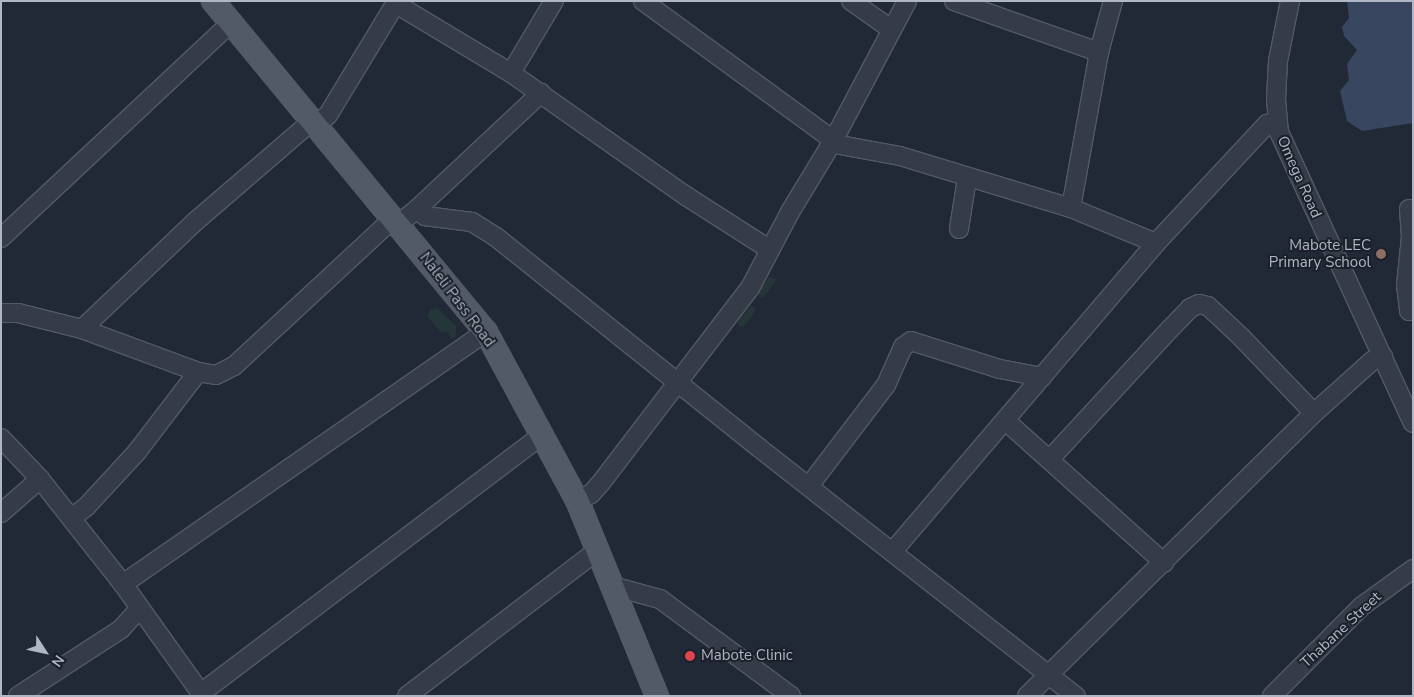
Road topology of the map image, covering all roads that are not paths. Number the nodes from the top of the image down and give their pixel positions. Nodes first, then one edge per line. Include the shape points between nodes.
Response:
1 (213, 1) edge
2 (554, 1) edge
3 (643, 1) edge
4 (851, 1) edge
5 (907, 1) edge
6 (954, 1) edge
7 (1113, 1) edge
8 (1290, 1) edge
9 (397, 2) edge
10 (230, 24) junction
11 (890, 29) junction
12 (1099, 52) junction
13 (511, 72) junction
14 (541, 93) junction
15 (1277, 121) junction
16 (314, 123) junction
17 (833, 141) junction
18 (967, 178) junction
19 (1071, 208) junction
20 (417, 209) junction
21 (1409, 209) dead end
22 (396, 221) junction
23 (959, 229) dead end
24 (1, 238) edge
25 (1156, 244) junction
26 (769, 249) junction
27 (1413, 311) edge
28 (1, 314) edge
29 (82, 329) junction
30 (486, 332) junction
31 (1383, 356) junction
32 (198, 372) junction
33 (1042, 377) junction
34 (679, 385) junction
35 (1314, 413) junction
36 (1007, 422) junction
37 (1413, 423) edge
38 (544, 434) junction
39 (1, 438) edge
40 (1050, 459) junction
41 (40, 479) junction
42 (809, 486) junction
43 (577, 500) junction
44 (1, 512) edge
45 (71, 518) junction
46 (598, 550) junction
47 (893, 551) junction
48 (1164, 563) junction
49 (1413, 568) edge
50 (123, 584) junction
51 (612, 586) junction
52 (139, 609) junction
53 (1049, 675) junction
54 (202, 695) edge
55 (18, 696) edge
56 (407, 696) edge
57 (657, 696) edge
58 (791, 696) edge
59 (1027, 696) edge
60 (1076, 696) edge
61 (1272, 696) edge

1 - 10 main road, Naleli Pass Road
2 - 13 street
3 - 17 street
4 - 11 street
5 - 11 street
6 - 12 street
7 - 12 street
8 - 15 street, Omega Road via 1278,61
9 - 13 street
9 - 16 street via 328,115
10 - 16 main road, Naleli Pass Road
10 - 24 street
11 - 17 street
12 - 19 street
13 - 14 street
14 - 20 street
14 - 26 street via 686,196
15 - 25 street via 1267,124
15 - 31 street, Omega Road via 1284,148
16 - 22 main road, Naleli Pass Road
16 - 29 street via 197,220
17 - 18 street via 900,156
17 - 26 street
18 - 19 street
18 - 23 street
19 - 25 street
20 - 22 street
20 - 34 street via 425,216 472,222 496,237
21 - 27 street via 1411,237 1406,285 1409,311
22 - 30 main road, Naleli Pass Road
22 - 32 street via 234,366 216,375
25 - 33 street
26 - 34 street via 750,288
28 - 29 street via 18,313
29 - 32 street
30 - 38 main road, Naleli Pass Road
30 - 50 street
31 - 35 street via 1372,361
31 - 37 street, Omega Road
32 - 45 street via 136,453 86,507
33 - 36 street
33 - 42 street via 1000,370 910,341 903,347 886,385
34 - 42 street
34 - 43 street via 600,484 591,494
35 - 40 street via 1241,337 1208,306 1199,304 1190,308
35 - 48 street
36 - 40 street
36 - 47 street
38 - 43 main road, Naleli Pass Road
38 - 54 street
39 - 41 street
40 - 48 street
41 - 44 street
41 - 45 street
42 - 47 street
43 - 46 main road, Naleli Pass Road
45 - 50 street
46 - 51 main road, Naleli Pass Road
46 - 56 street
47 - 53 street
48 - 53 street
49 - 61 street, Thabane Street via 1362,606
50 - 52 street
51 - 57 main road, Naleli Pass Road
51 - 58 street via 660,599
52 - 54 street
52 - 55 street via 121,629
53 - 59 street
53 - 60 street

